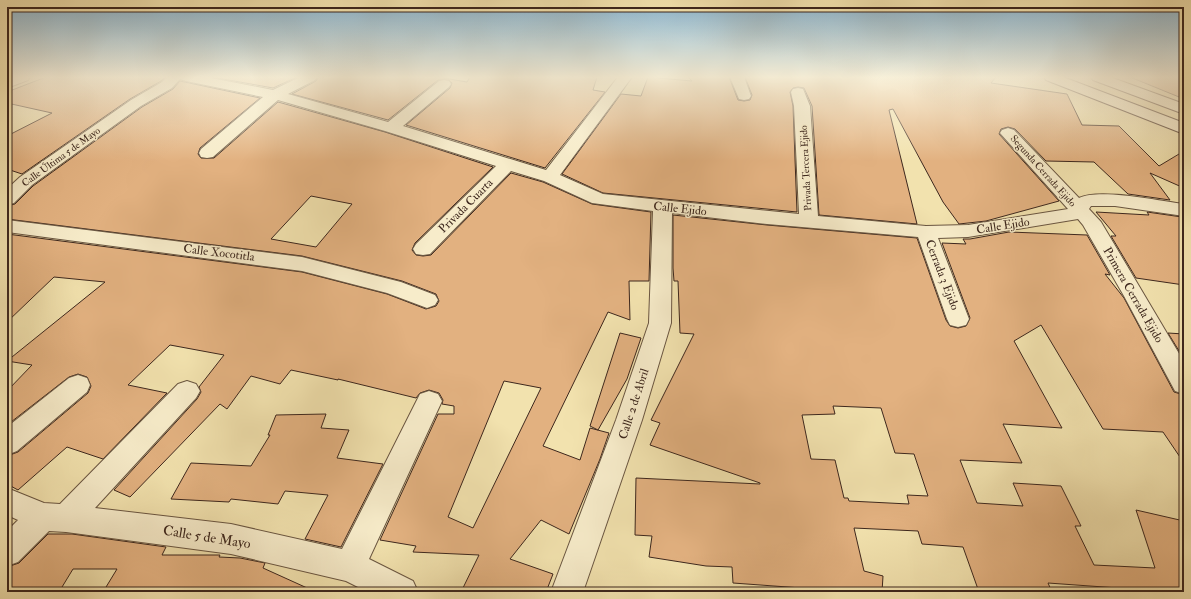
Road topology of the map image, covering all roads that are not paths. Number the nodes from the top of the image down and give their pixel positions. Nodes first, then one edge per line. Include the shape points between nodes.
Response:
1 (133, 105) edge
2 (263, 105) edge
3 (310, 105) edge
4 (419, 105) edge
5 (604, 105) edge
6 (802, 105) edge
7 (1122, 105) edge
8 (1173, 105) edge
9 (1184, 109) edge
10 (391, 128) junction
11 (1184, 129) edge
12 (1008, 133) dead end
13 (208, 152) dead end
14 (508, 164) junction
15 (550, 177) junction
16 (7, 199) edge
17 (664, 208) junction
18 (1078, 210) junction
19 (1184, 210) edge
20 (809, 221) junction
21 (7, 226) edge
22 (926, 232) junction
23 (423, 249) dead end
24 (427, 300) dead end
25 (958, 319) dead end
26 (78, 384) dead end
27 (1184, 384) edge
28 (187, 391) dead end
29 (429, 401) dead end
30 (7, 444) edge
31 (7, 501) edge
32 (55, 518) junction
33 (7, 551) edge
34 (350, 566) junction
35 (402, 592) edge
36 (567, 592) edge

1 - 16 street, Calle Última 5 de Mayo via 26,182
2 - 13 street
3 - 10 street, Calle Ejido
4 - 10 street
5 - 15 street
6 - 20 street, Privada Tercera Ejido
7 - 11 street
8 - 9 street
10 - 14 street, Calle Ejido
12 - 18 street, Segunda Cerrada Ejido
14 - 15 street, Calle Ejido
14 - 23 street, Privada Cuarta
15 - 17 street, Calle Ejido via 599,199
17 - 20 street, Calle Ejido
17 - 36 street, Calle 2 de Abril via 660,323 629,420
18 - 19 street, Calle Ejido via 1086,201 1115,200
18 - 22 street, Calle Ejido via 1072,215 968,231
18 - 27 street, Primera Cerrada Ejido via 1091,222
20 - 22 street, Calle Ejido
21 - 24 street, Calle Xocotitla via 302,264 393,287
22 - 25 street, Cerrada 3 Ejido
26 - 30 street
28 - 32 street
29 - 34 street
31 - 32 street, Calle 5 de Mayo
32 - 33 street
32 - 34 street, Calle 5 de Mayo via 231,539
34 - 35 street, Calle 5 de Mayo

